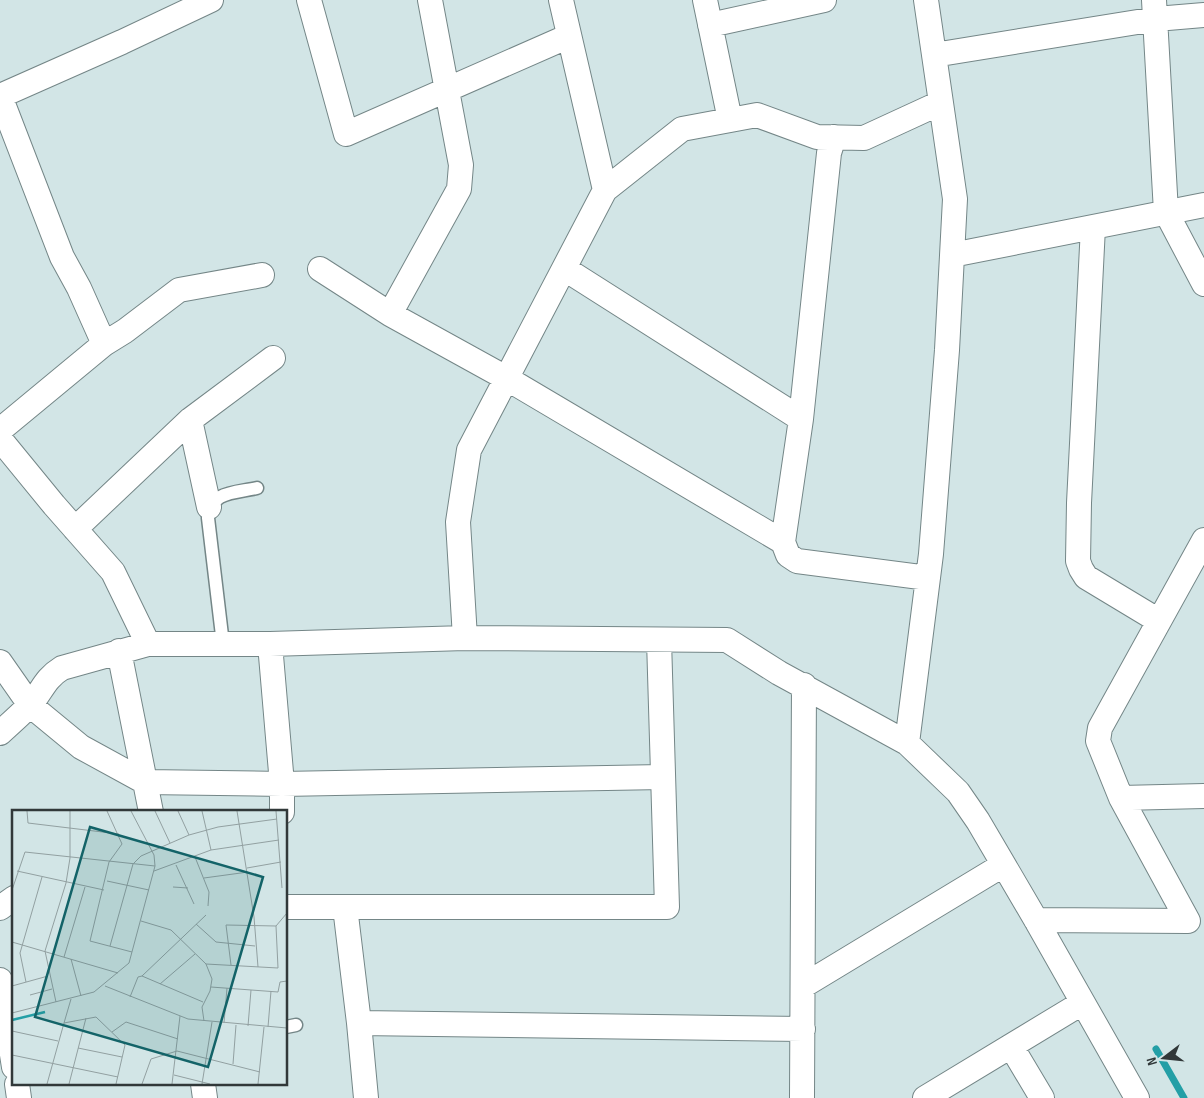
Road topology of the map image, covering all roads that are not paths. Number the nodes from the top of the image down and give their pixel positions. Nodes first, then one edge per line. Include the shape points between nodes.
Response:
1 (211, 0) edge
2 (309, 0) edge
3 (430, 0) edge
4 (561, 0) edge
5 (705, 0) edge
6 (824, 0) edge
7 (926, 0) edge
8 (1155, 9) edge
9 (1204, 15) edge
10 (710, 25) junction
11 (569, 36) junction
12 (934, 55) junction
13 (447, 91) junction
14 (0, 96) edge
15 (940, 103) junction
16 (730, 120) junction
17 (834, 137) junction
18 (605, 190) junction
19 (1204, 205) edge
20 (1166, 212) junction
21 (1093, 227) junction
22 (952, 255) junction
23 (320, 269) dead end
24 (565, 269) junction
25 (262, 275) dead end
26 (1204, 284) edge
27 (390, 314) junction
28 (104, 344) junction
29 (273, 358) dead end
30 (506, 378) junction
31 (801, 419) junction
32 (190, 420) junction
33 (0, 430) edge
34 (0, 439) edge
35 (257, 488) dead end
36 (209, 508) junction
37 (75, 529) junction
38 (1204, 540) edge
39 (784, 542) junction
40 (928, 578) junction
41 (1159, 621) junction
42 (465, 638) junction
43 (659, 640) junction
44 (148, 644) junction
45 (223, 644) junction
46 (270, 644) junction
47 (119, 651) junction
48 (0, 662) edge
49 (804, 686) junction
50 (30, 705) junction
51 (0, 733) edge
52 (907, 743) junction
53 (663, 778) junction
54 (145, 782) junction
55 (282, 784) junction
56 (1204, 796) edge
57 (1122, 798) junction
58 (151, 810) edge
59 (282, 810) edge
60 (1002, 865) junction
61 (12, 899) edge
62 (288, 907) edge
63 (345, 907) junction
64 (0, 908) edge
65 (1036, 920) junction
66 (1196, 921) edge
67 (0, 980) edge
68 (803, 986) junction
69 (1082, 1003) junction
70 (359, 1023) junction
71 (803, 1029) junction
72 (1011, 1046) junction
73 (12, 1054) edge
74 (937, 1095) edge
75 (366, 1098) edge
76 (802, 1098) edge
77 (1042, 1098) edge
78 (1137, 1098) edge

1 - 14 street
2 - 13 street via 346,134
3 - 13 street
4 - 11 street
5 - 10 street
6 - 10 street
7 - 12 street
8 - 9 street
8 - 12 street
8 - 20 street
10 - 16 street
11 - 13 street
11 - 18 street
12 - 15 street
13 - 27 street via 461,165 459,189
14 - 28 street via 62,256
15 - 17 street via 864,138
15 - 22 street via 955,199
16 - 17 street via 757,115 817,137
16 - 18 street via 682,129
17 - 31 street via 829,153
18 - 24 street
19 - 20 street
20 - 21 street
20 - 26 street
21 - 22 street
21 - 41 street via 1078,561 1086,576
22 - 40 street
23 - 27 street
24 - 30 street
24 - 31 street
25 - 28 street via 180,290
27 - 30 street
28 - 33 street
29 - 32 street
30 - 39 street
30 - 42 street via 469,450 458,522
31 - 39 street
32 - 36 street
32 - 37 street
34 - 37 street
35 - 36 lane via 220,496
36 - 45 lane
37 - 44 street via 113,572
38 - 41 street
39 - 40 street via 788,555 798,562
40 - 52 street
41 - 57 street via 1100,728 1098,740
42 - 43 street
42 - 46 street
43 - 49 street via 727,640
43 - 53 street
44 - 45 street
44 - 47 street
45 - 46 street
46 - 55 street
47 - 50 street via 62,668 40,689
47 - 54 street
48 - 50 street
49 - 52 street
49 - 68 street
50 - 51 street
50 - 54 street via 81,747
52 - 60 street via 958,792
53 - 55 street
53 - 63 street via 667,907
54 - 55 street
54 - 58 street
55 - 59 street
56 - 57 street
57 - 66 street
60 - 65 street
60 - 68 street
61 - 64 street
62 - 63 street
63 - 70 street
65 - 66 street
65 - 69 street
67 - 73 street
68 - 71 street
69 - 72 street
69 - 78 street
70 - 71 street
70 - 75 street
71 - 76 street
72 - 74 street
72 - 77 street

